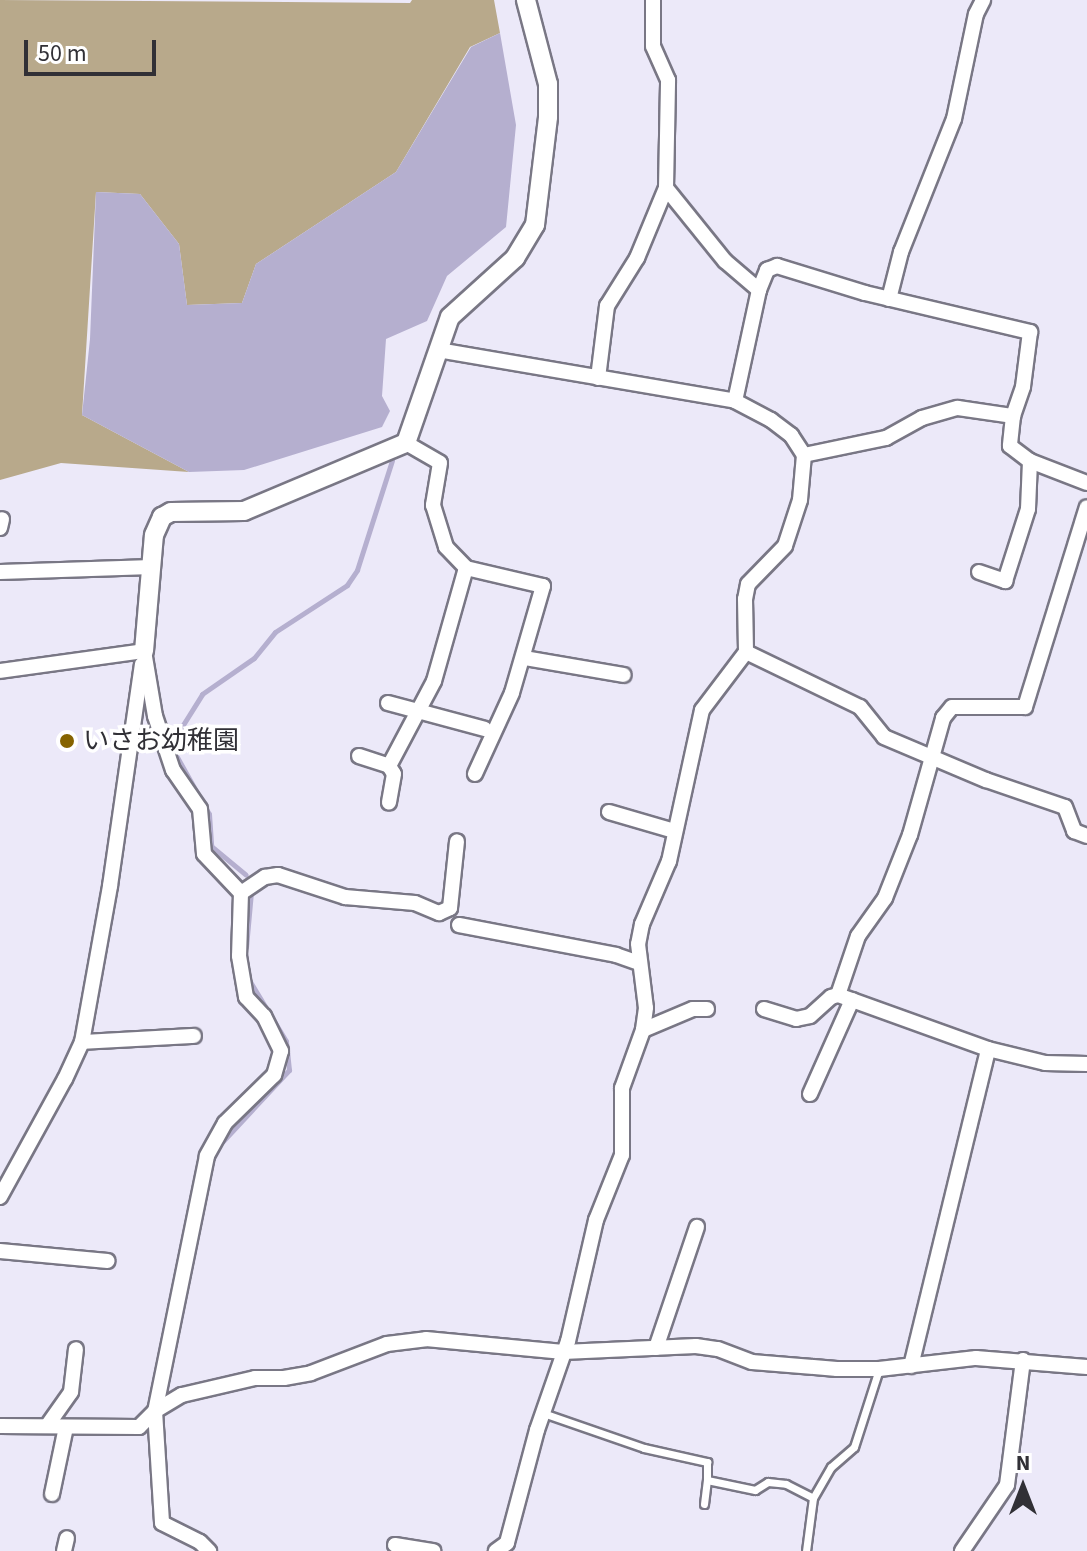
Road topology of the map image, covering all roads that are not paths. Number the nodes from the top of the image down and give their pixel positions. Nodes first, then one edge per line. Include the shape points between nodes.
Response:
1 (526, 0) edge
2 (653, 0) edge
3 (983, 0) edge
4 (666, 188) junction
5 (759, 290) junction
6 (889, 299) junction
7 (438, 350) junction
8 (598, 378) junction
9 (735, 401) junction
10 (1013, 416) junction
11 (406, 443) junction
12 (804, 455) junction
13 (1030, 461) junction
14 (1087, 483) edge
15 (1087, 507) edge
16 (152, 567) junction
17 (466, 568) junction
18 (0, 572) edge
19 (979, 572) dead end
20 (144, 651) junction
21 (746, 652) junction
22 (525, 658) junction
23 (0, 671) edge
24 (624, 675) dead end
25 (388, 703) dead end
26 (419, 711) junction
27 (485, 729) dead end
28 (359, 756) dead end
29 (933, 756) junction
30 (389, 766) junction
31 (475, 774) dead end
32 (389, 803) dead end
33 (609, 812) dead end
34 (674, 831) junction
35 (1087, 836) edge
36 (457, 841) dead end
37 (241, 893) junction
38 (459, 925) dead end
39 (639, 963) junction
40 (845, 997) junction
41 (707, 1009) dead end
42 (764, 1009) dead end
43 (643, 1030) junction
44 (194, 1036) dead end
45 (82, 1042) junction
46 (988, 1049) junction
47 (1087, 1064) edge
48 (810, 1094) dead end
49 (0, 1197) edge
50 (697, 1227) dead end
51 (0, 1251) edge
52 (108, 1261) dead end
53 (656, 1348) junction
54 (76, 1349) dead end
55 (563, 1352) junction
56 (1023, 1360) junction
57 (911, 1366) junction
58 (1087, 1367) edge
59 (879, 1369) junction
60 (155, 1411) junction
61 (543, 1413) junction
62 (0, 1426) edge
63 (47, 1426) junction
64 (66, 1427) junction
65 (707, 1480) junction
66 (52, 1494) dead end
67 (813, 1498) junction
68 (704, 1504) dead end
69 (395, 1545) dead end
70 (507, 1548) edge
71 (209, 1551) edge
72 (434, 1551) edge
73 (806, 1551) edge
74 (962, 1551) edge

1 - 7 street via 548,84 535,225 515,258 450,317
2 - 4 street via 653,46 668,80
3 - 6 street via 954,119 901,252
4 - 5 street via 725,261
4 - 8 street via 637,258 607,306
5 - 6 street via 767,270 777,266
5 - 9 street
6 - 10 street via 1030,332 1023,387
7 - 8 street
7 - 11 street
8 - 9 street
9 - 12 street via 791,435
10 - 12 street via 958,408 922,418 886,438
10 - 13 street via 1010,446
11 - 16 street via 244,511 171,512 162,517 154,535
11 - 17 street via 440,463 433,505 446,547
12 - 21 street via 800,500 785,546 748,584
13 - 14 street
13 - 19 street via 1028,509 1005,581
15 - 29 street via 1025,707 952,707 943,718
16 - 18 street
16 - 20 street
17 - 22 street via 543,586
17 - 26 street via 434,681
20 - 23 street
20 - 37 street via 155,716 173,770 200,809 204,854
20 - 45 street
21 - 29 street via 860,707 884,737
21 - 34 street via 702,710
22 - 24 street
22 - 31 street
25 - 26 street
26 - 27 street
26 - 30 street
28 - 30 street
29 - 35 street via 1065,807 1074,831
29 - 40 street via 885,898 858,936
30 - 32 street via 394,774
33 - 34 street
34 - 39 street via 669,861 642,924
36 - 37 street via 450,908 439,913 415,903 345,897 278,875
37 - 60 street via 239,956 246,997 272,1032 281,1051 280,1064 225,1123 207,1156
38 - 39 street
39 - 43 street via 646,1008
40 - 42 street via 831,997 810,1016 796,1019
40 - 46 street
40 - 48 street
41 - 43 street via 693,1009
43 - 55 street via 622,1088 622,1155 596,1220
44 - 45 street
45 - 49 street
46 - 47 street via 1045,1063
46 - 57 street
50 - 53 street
51 - 52 street
53 - 55 street
53 - 59 street via 696,1346 752,1362
54 - 63 street via 71,1392
55 - 60 street via 402,1341 311,1373 255,1378 182,1395
55 - 61 street
56 - 57 street via 976,1358
56 - 58 street
56 - 74 street via 1007,1485
57 - 59 street
59 - 67 lane via 854,1447 831,1467
60 - 64 street via 139,1427
60 - 71 street via 162,1523
61 - 65 lane via 644,1448 707,1462
61 - 70 street
62 - 63 street
63 - 64 street
64 - 66 street
65 - 67 lane via 755,1490 768,1482 786,1484
65 - 68 lane
67 - 73 lane
69 - 72 street

